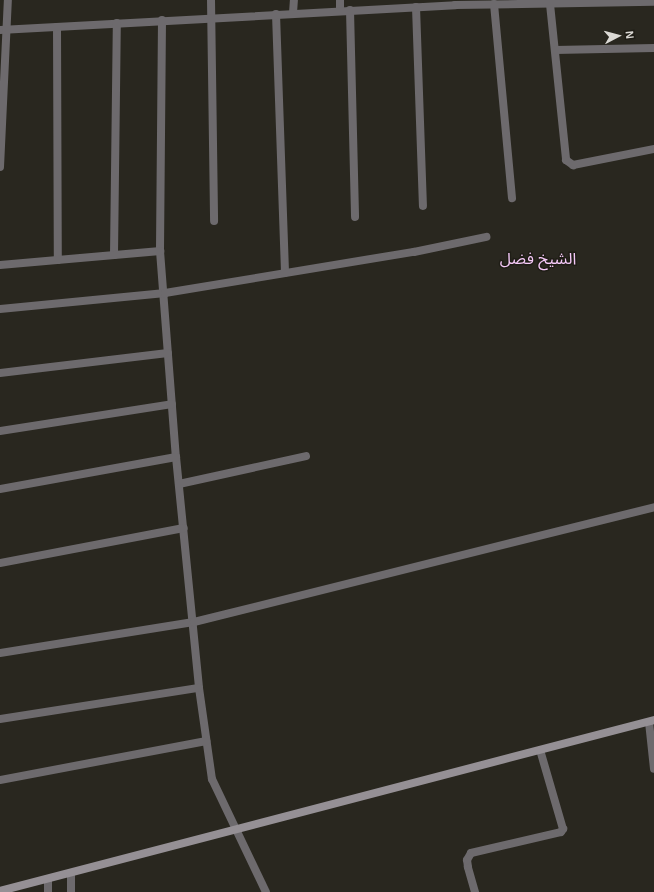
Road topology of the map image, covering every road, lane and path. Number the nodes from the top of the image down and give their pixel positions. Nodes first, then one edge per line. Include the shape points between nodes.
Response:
1 (8, 0) edge
2 (212, 0) edge
3 (294, 0) edge
4 (340, 0) edge
5 (654, 2) edge
6 (494, 4) junction
7 (550, 4) junction
8 (416, 7) junction
9 (340, 10) junction
10 (350, 10) junction
11 (293, 13) junction
12 (276, 14) junction
13 (211, 17) junction
14 (162, 20) junction
15 (117, 23) junction
16 (57, 26) junction
17 (3, 30) edge
18 (654, 48) edge
19 (555, 50) junction
20 (654, 149) edge
21 (0, 167) edge
22 (512, 198) dead end
23 (423, 206) dead end
24 (355, 217) dead end
25 (214, 221) dead end
26 (486, 237) dead end
27 (160, 251) junction
28 (114, 255) junction
29 (58, 260) junction
30 (0, 266) edge
31 (285, 273) junction
32 (165, 293) junction
33 (0, 309) edge
34 (168, 353) junction
35 (0, 374) edge
36 (172, 404) junction
37 (0, 431) edge
38 (306, 456) dead end
39 (176, 457) junction
40 (179, 484) junction
41 (0, 489) edge
42 (654, 507) edge
43 (184, 528) junction
44 (0, 563) edge
45 (194, 622) junction
46 (0, 653) edge
47 (199, 688) junction
48 (0, 719) edge
49 (652, 721) edge
50 (206, 741) junction
51 (540, 750) junction
52 (654, 768) edge
53 (0, 780) edge
54 (236, 830) junction
55 (71, 873) junction
56 (48, 879) junction
57 (0, 891) edge
58 (48, 892) edge
59 (71, 892) edge
60 (266, 892) edge
61 (475, 892) edge

1 - 17 street
2 - 13 street
3 - 11 street
4 - 9 street
5 - 7 street
6 - 7 street
6 - 8 street
6 - 22 street
7 - 19 street
8 - 10 street
8 - 23 street
9 - 10 street
9 - 11 street
10 - 24 street
11 - 12 street
12 - 13 street
12 - 31 street
13 - 14 street
13 - 25 street
14 - 15 street
14 - 27 street
15 - 16 street
15 - 28 street
16 - 17 street
16 - 29 street
17 - 21 street
18 - 19 street
19 - 20 street via 568,163 573,165
26 - 31 street via 414,252
27 - 28 street
27 - 32 street
28 - 29 street
29 - 30 street
31 - 32 street
32 - 33 street
32 - 34 street
34 - 35 street
34 - 36 street
36 - 37 street
36 - 39 street
38 - 40 street
39 - 40 street
39 - 41 street
40 - 43 street
42 - 45 street
43 - 44 street
43 - 45 street
45 - 46 street
45 - 47 street
47 - 48 street
47 - 50 street
49 - 51 main road
49 - 52 street
50 - 53 street
50 - 54 street via 214,786
51 - 54 main road
51 - 61 street via 563,829 561,832 471,853 467,860
54 - 55 main road
54 - 60 street
55 - 56 main road
55 - 59 street
56 - 57 main road
56 - 58 street

